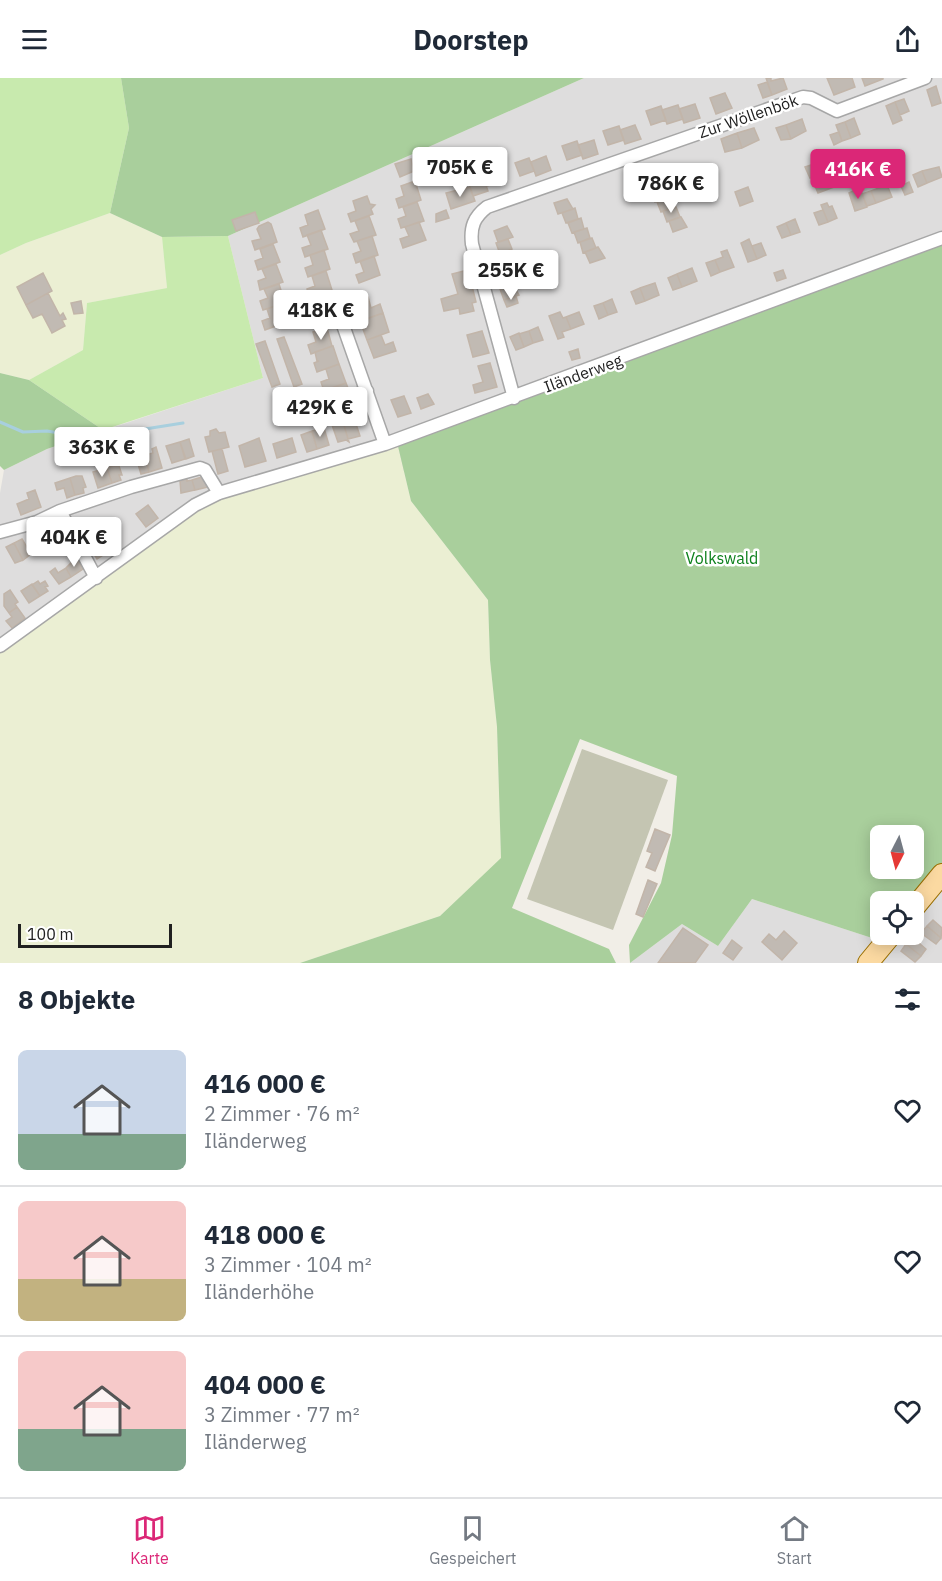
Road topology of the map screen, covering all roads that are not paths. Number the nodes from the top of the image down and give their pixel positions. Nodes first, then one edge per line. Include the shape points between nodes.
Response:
1 (925, 78) edge
2 (942, 238) edge
3 (300, 321) dead end
4 (366, 391) junction
5 (514, 398) junction
6 (290, 400) dead end
7 (385, 444) junction
8 (219, 493) junction
9 (60, 511) junction
10 (0, 532) edge
11 (96, 578) junction
12 (0, 646) edge
13 (942, 874) edge
14 (924, 896) edge
15 (883, 945) edge
16 (868, 963) edge

1 - 5 street, Zur Wöllenbök via 837,111 803,97 487,207 472,224 472,244
2 - 5 street, Iländerweg
3 - 4 street via 338,308
4 - 6 street via 338,401
4 - 7 street
5 - 7 street, Iländerweg
7 - 8 street, Iländerweg
8 - 9 street via 200,468
8 - 11 street, Iländerweg
9 - 10 street
9 - 11 street
11 - 12 street, Iländerweg
13 - 14 main road
15 - 16 main road

